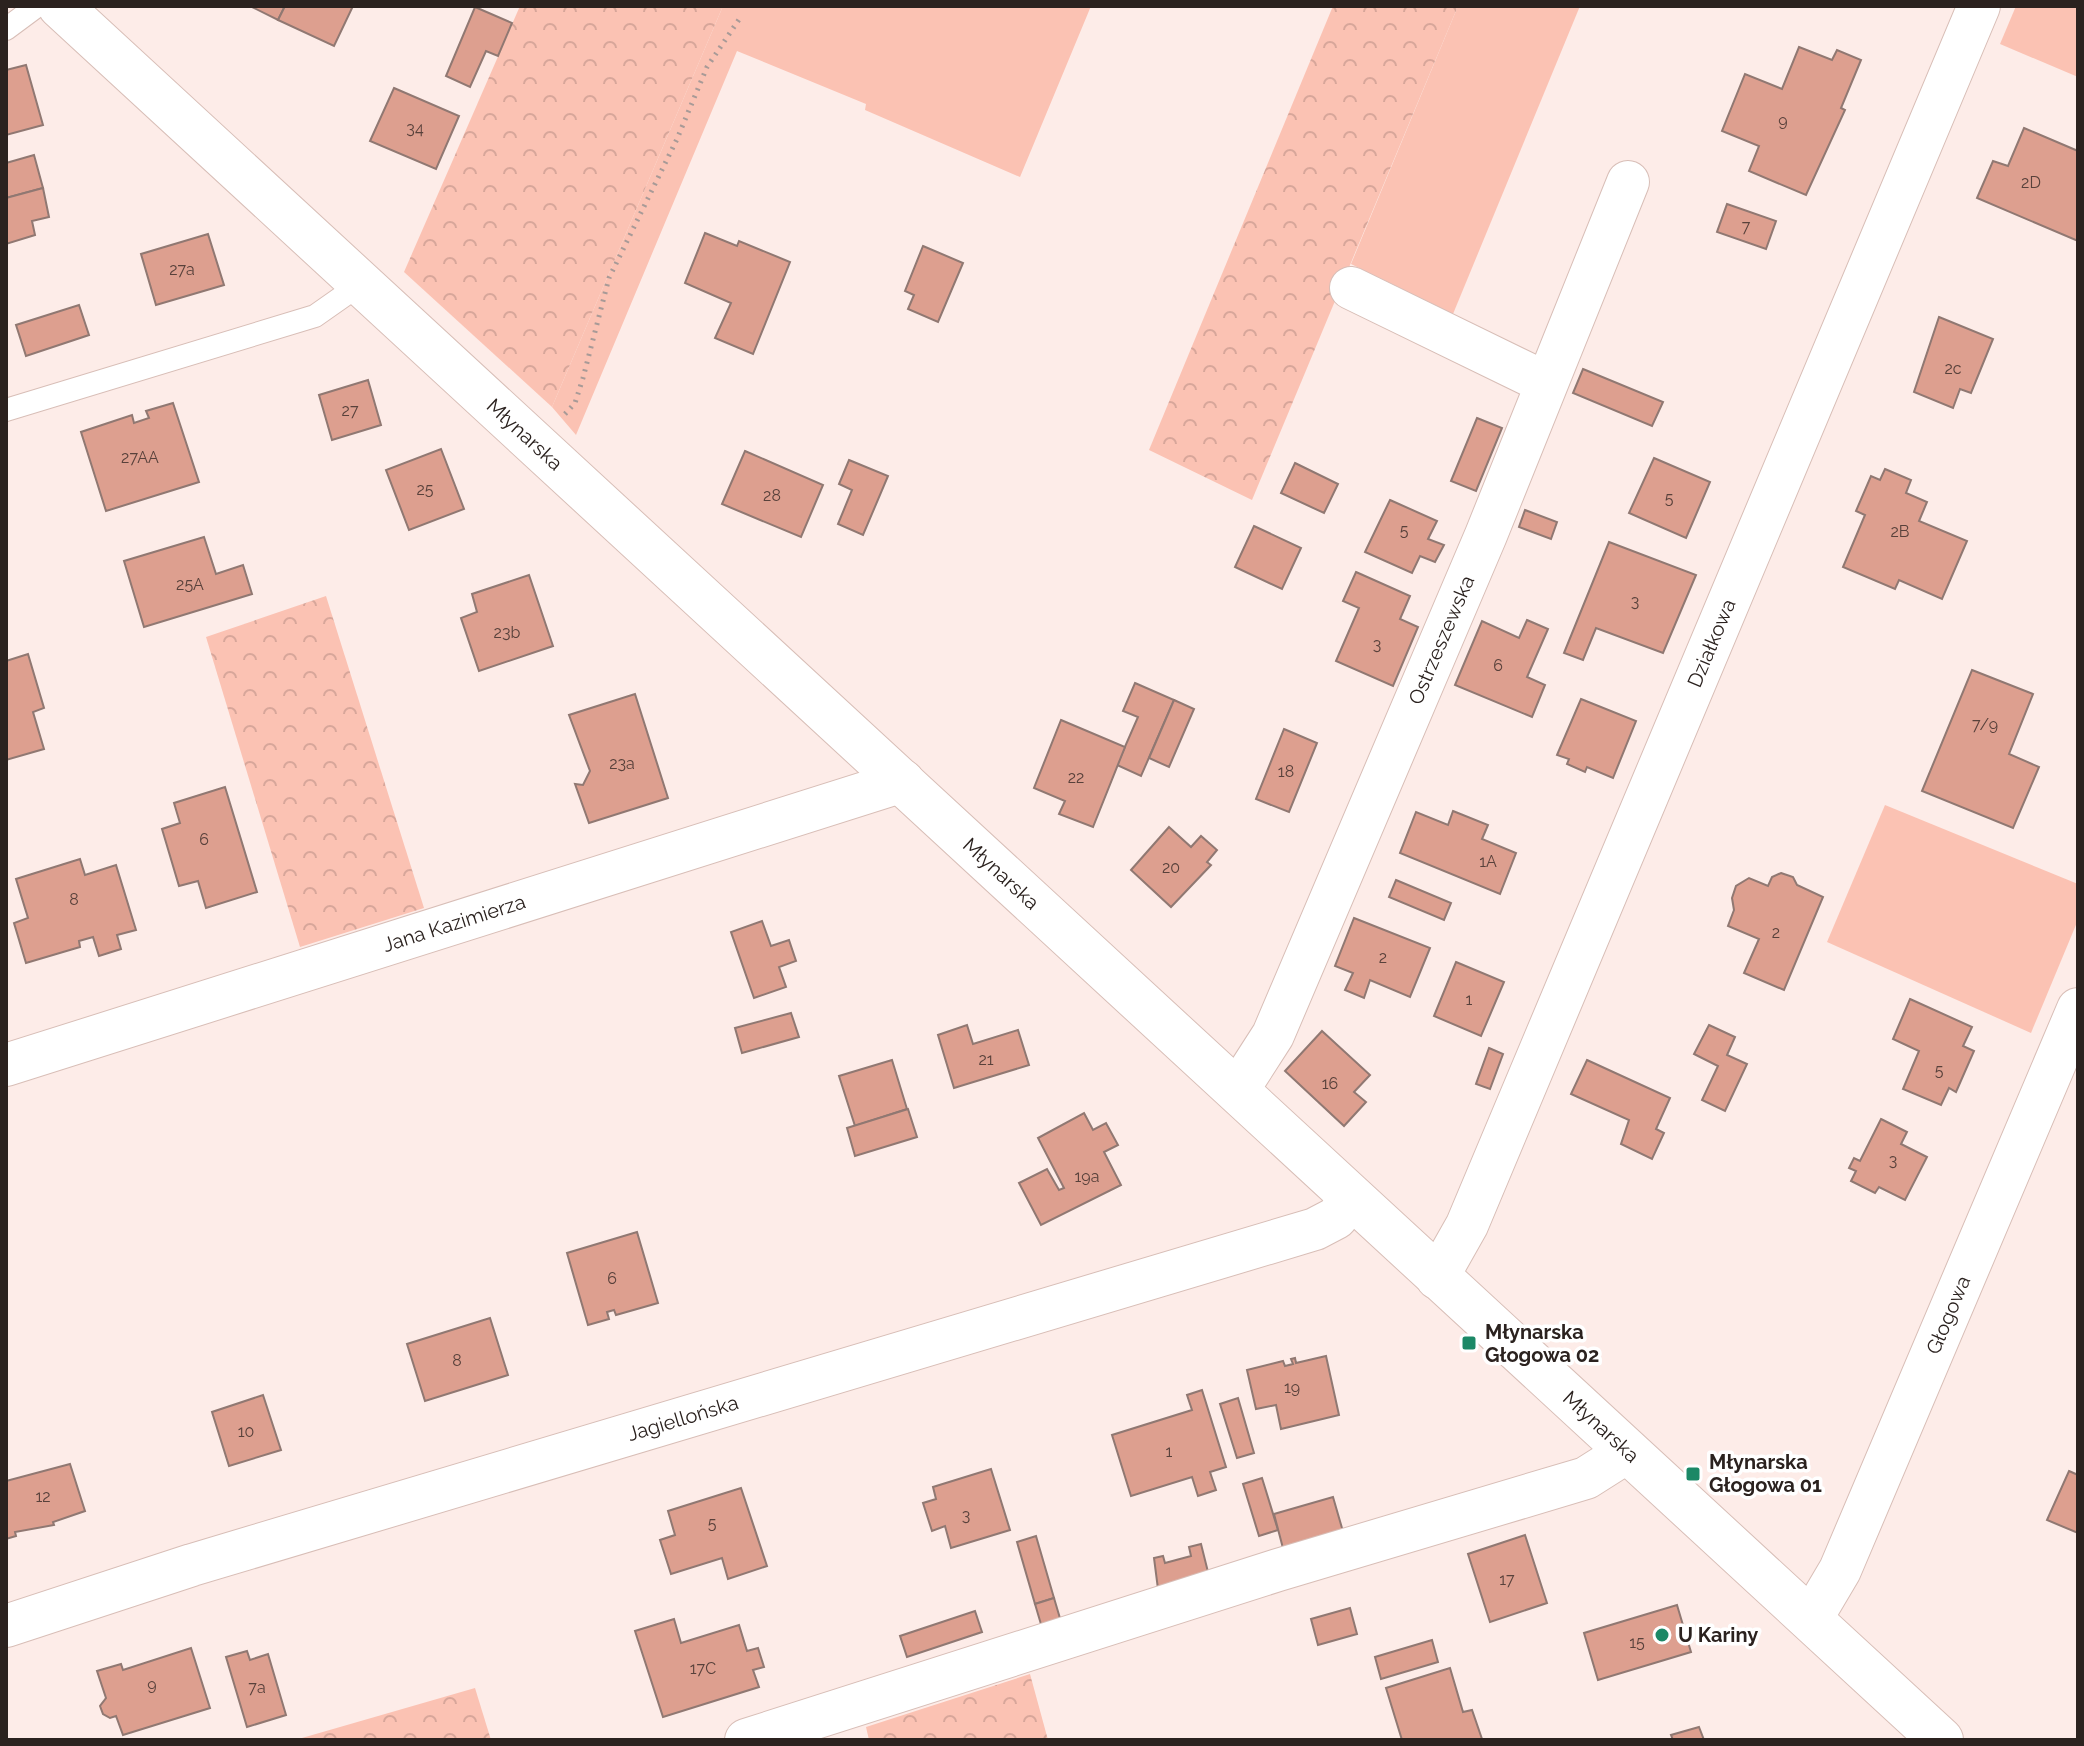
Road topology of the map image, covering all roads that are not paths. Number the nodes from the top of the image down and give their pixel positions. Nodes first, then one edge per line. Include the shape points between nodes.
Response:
1 (37, 6) edge
2 (60, 6) edge
3 (1979, 6) edge
4 (6, 29) edge
5 (1628, 182) dead end
6 (362, 283) junction
7 (1351, 288) dead end
8 (1546, 383) junction
9 (6, 410) edge
10 (903, 781) junction
11 (2078, 1009) edge
12 (6, 1065) edge
13 (1237, 1091) junction
14 (1352, 1198) junction
15 (1437, 1278) junction
16 (1627, 1452) junction
17 (1811, 1619) junction
18 (6, 1626) edge
19 (746, 1740) edge
20 (1941, 1740) edge

1 - 4 lane
2 - 6 street, Młynarska
3 - 15 street, Działkowa via 1467,1225
5 - 8 street, Ostrzeszewska
6 - 9 lane via 315,316
6 - 10 street, Młynarska
7 - 8 street
8 - 13 street, Ostrzeszewska via 1273,1035
10 - 12 street, Jana Kazimierza
10 - 13 street, Młynarska
11 - 17 street, Głogowa via 1840,1570
13 - 14 street, Młynarska
14 - 15 street, Młynarska
14 - 18 street, Jagiellońska via 1336,1218 1315,1229 192,1565
15 - 16 street, Młynarska
16 - 17 street, Młynarska
16 - 19 street via 1586,1478
17 - 20 street, Młynarska

